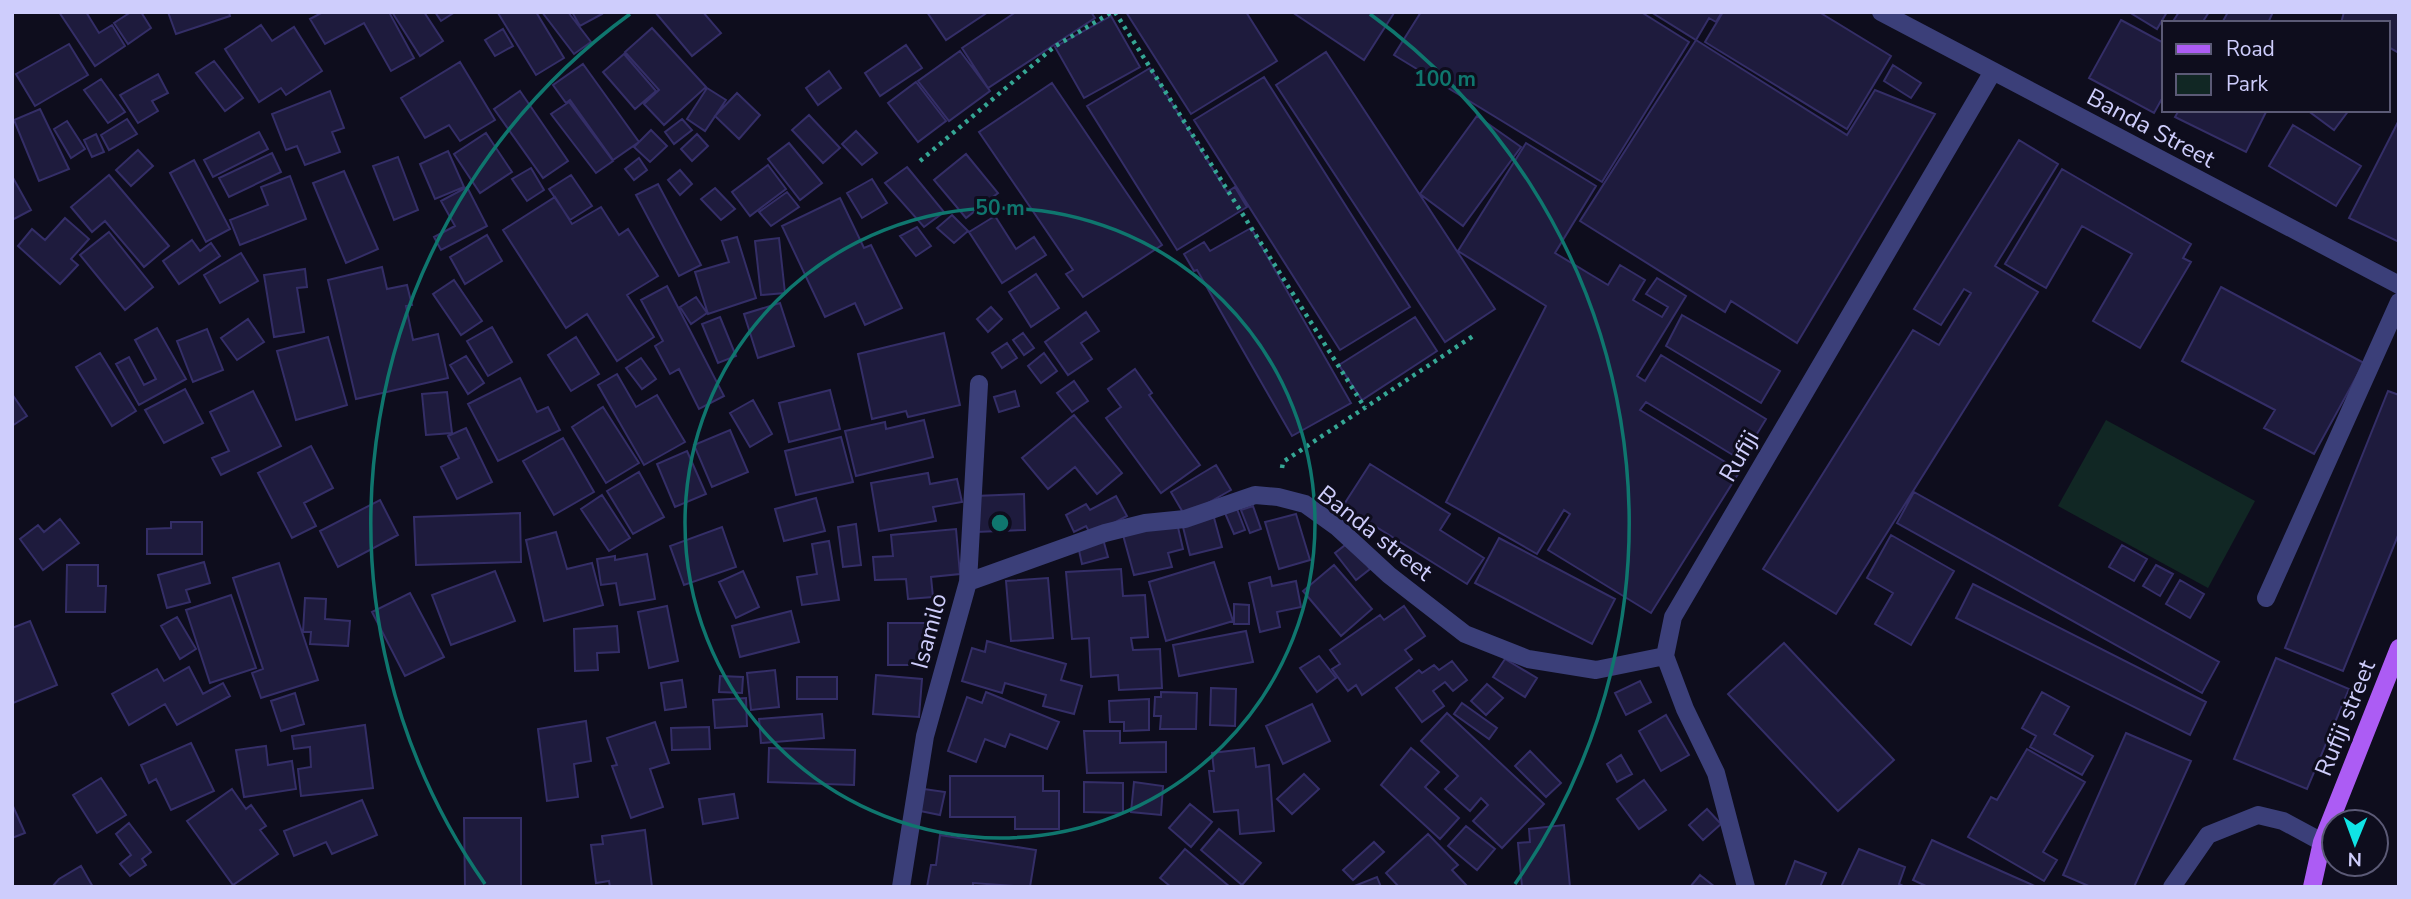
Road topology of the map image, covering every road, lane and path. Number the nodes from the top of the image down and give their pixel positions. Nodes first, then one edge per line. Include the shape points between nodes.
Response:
1 (1114, 12) edge
2 (1881, 12) edge
3 (1992, 73) junction
4 (920, 161) dead end
5 (2399, 285) edge
6 (2399, 302) edge
7 (1473, 336) dead end
8 (979, 384) dead end
9 (1365, 408) junction
10 (1278, 497) junction
11 (968, 582) junction
12 (2266, 598) dead end
13 (2399, 648) edge
14 (1665, 656) junction
15 (2335, 808) edge
16 (2320, 841) edge
17 (2320, 851) edge
18 (901, 887) edge
19 (1746, 887) edge
20 (2172, 887) edge
21 (2312, 887) edge

1 - 4 path via 1054,47
1 - 9 path
2 - 3 street, Banda Street
3 - 5 street, Banda Street
3 - 14 street, Rufiji via 1673,617
6 - 12 street
7 - 9 path
8 - 11 street, Isamilo
9 - 10 path via 1283,462
10 - 11 street, Banda street via 1255,495 1185,519 1105,533
10 - 14 street, Banda street via 1305,504 1337,527 1465,634 1528,659 1596,670
11 - 18 street, Isamilo via 925,736
13 - 15 main road, Rufiji street
14 - 19 street via 1716,773
16 - 20 street via 2283,821 2258,815 2208,835
17 - 21 main road, Rufiji street

